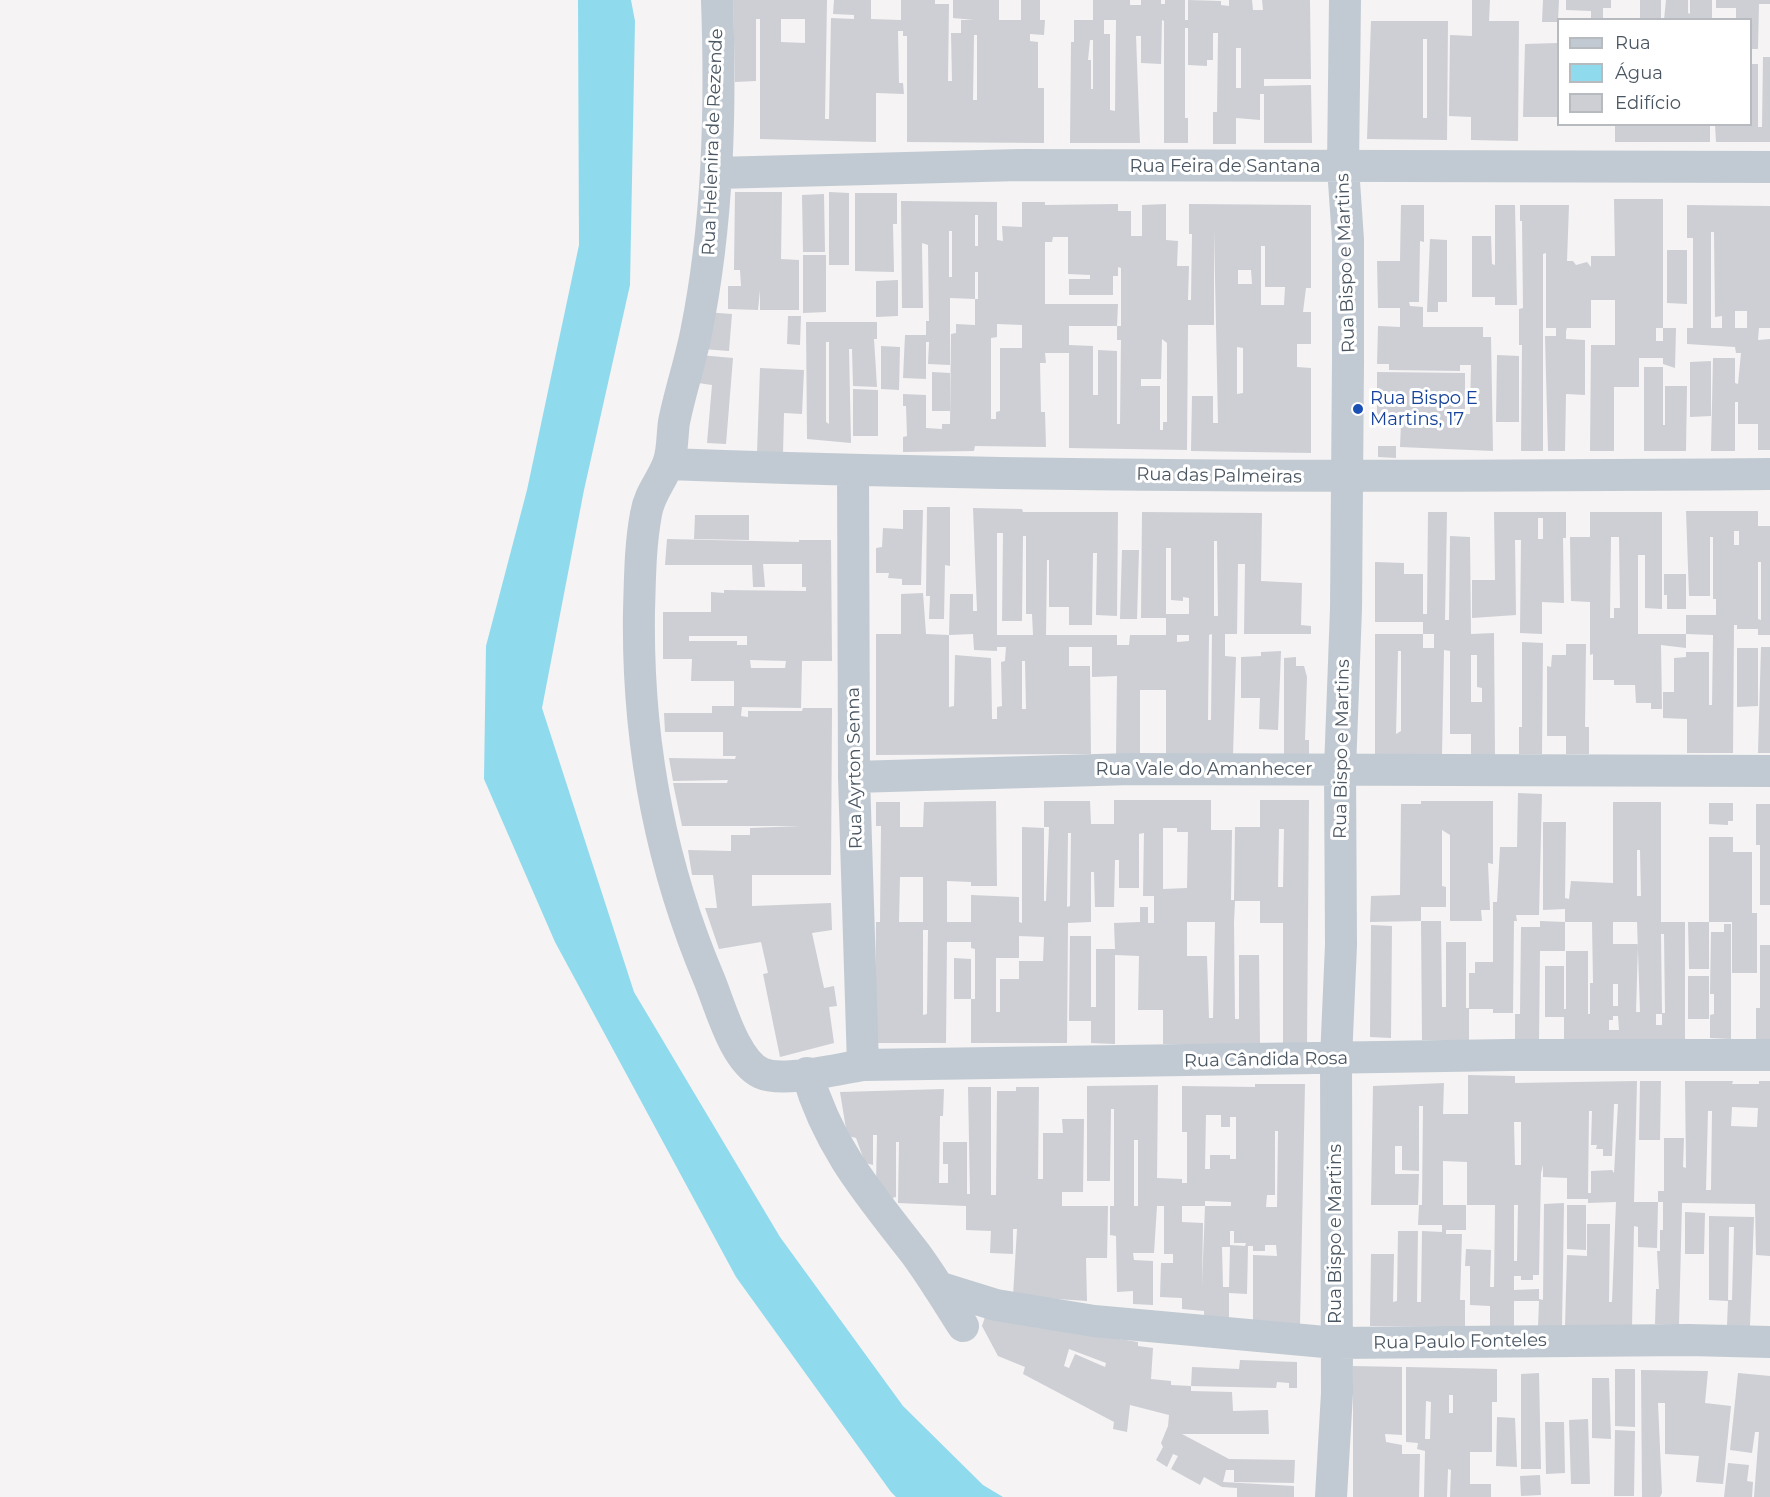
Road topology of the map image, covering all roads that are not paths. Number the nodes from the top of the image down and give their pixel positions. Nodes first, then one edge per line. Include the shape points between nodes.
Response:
1 (717, 0) edge
2 (1345, 0) edge
3 (1343, 167) junction
4 (1770, 167) edge
5 (716, 173) junction
6 (668, 464) junction
7 (853, 471) junction
8 (1770, 474) edge
9 (1345, 477) junction
10 (1340, 769) junction
11 (1770, 771) edge
12 (854, 777) junction
13 (1770, 1055) edge
14 (1336, 1059) junction
15 (863, 1065) junction
16 (807, 1074) junction
17 (764, 1075) joint
18 (938, 1287) junction
19 (963, 1326) dead end
20 (1770, 1342) edge
21 (1336, 1343) junction
22 (1331, 1497) edge

1 - 5 street, Rua Helenira de Rezende
2 - 3 street, Rua Bispo e Martins
3 - 4 street, Rua Feira de Santana
3 - 5 street, Rua Feira de Santana via 1020,165
3 - 9 street, Rua Bispo e Martins via 1348,240
5 - 6 street, Rua Helenira de Rezende via 710,259
6 - 7 street, Rua das Palmeiras
6 - 17 street, Rua Helenira de Rezende via 649,499 642,551 640,700 647,766 664,849 693,941 744,1059
7 - 9 street, Rua das Palmeiras
7 - 12 street, Rua Ayrton Senna
8 - 9 street, Rua das Palmeiras
9 - 10 street, Rua Bispo e Martins via 1346,609
10 - 11 street, Rua Vale do Amanhecer
10 - 12 street, Rua Vale do Amanhecer via 1031,770
10 - 14 street, Rua Bispo e Martins via 1341,945
12 - 15 street, Rua Ayrton Senna
13 - 14 street, Rua Cândida Rosa
14 - 15 street, Rua Cândida Rosa
14 - 21 street, Rua Bispo e Martins
15 - 16 street, Rua Cândida Rosa
16 - 17 street, Rua Cândida Rosa
16 - 18 street via 843,1160
18 - 19 street
18 - 21 street, Rua Paulo Fonteles via 996,1305 1094,1321
20 - 21 street, Rua Paulo Fonteles
21 - 22 street, Rua Bispo e Martins

